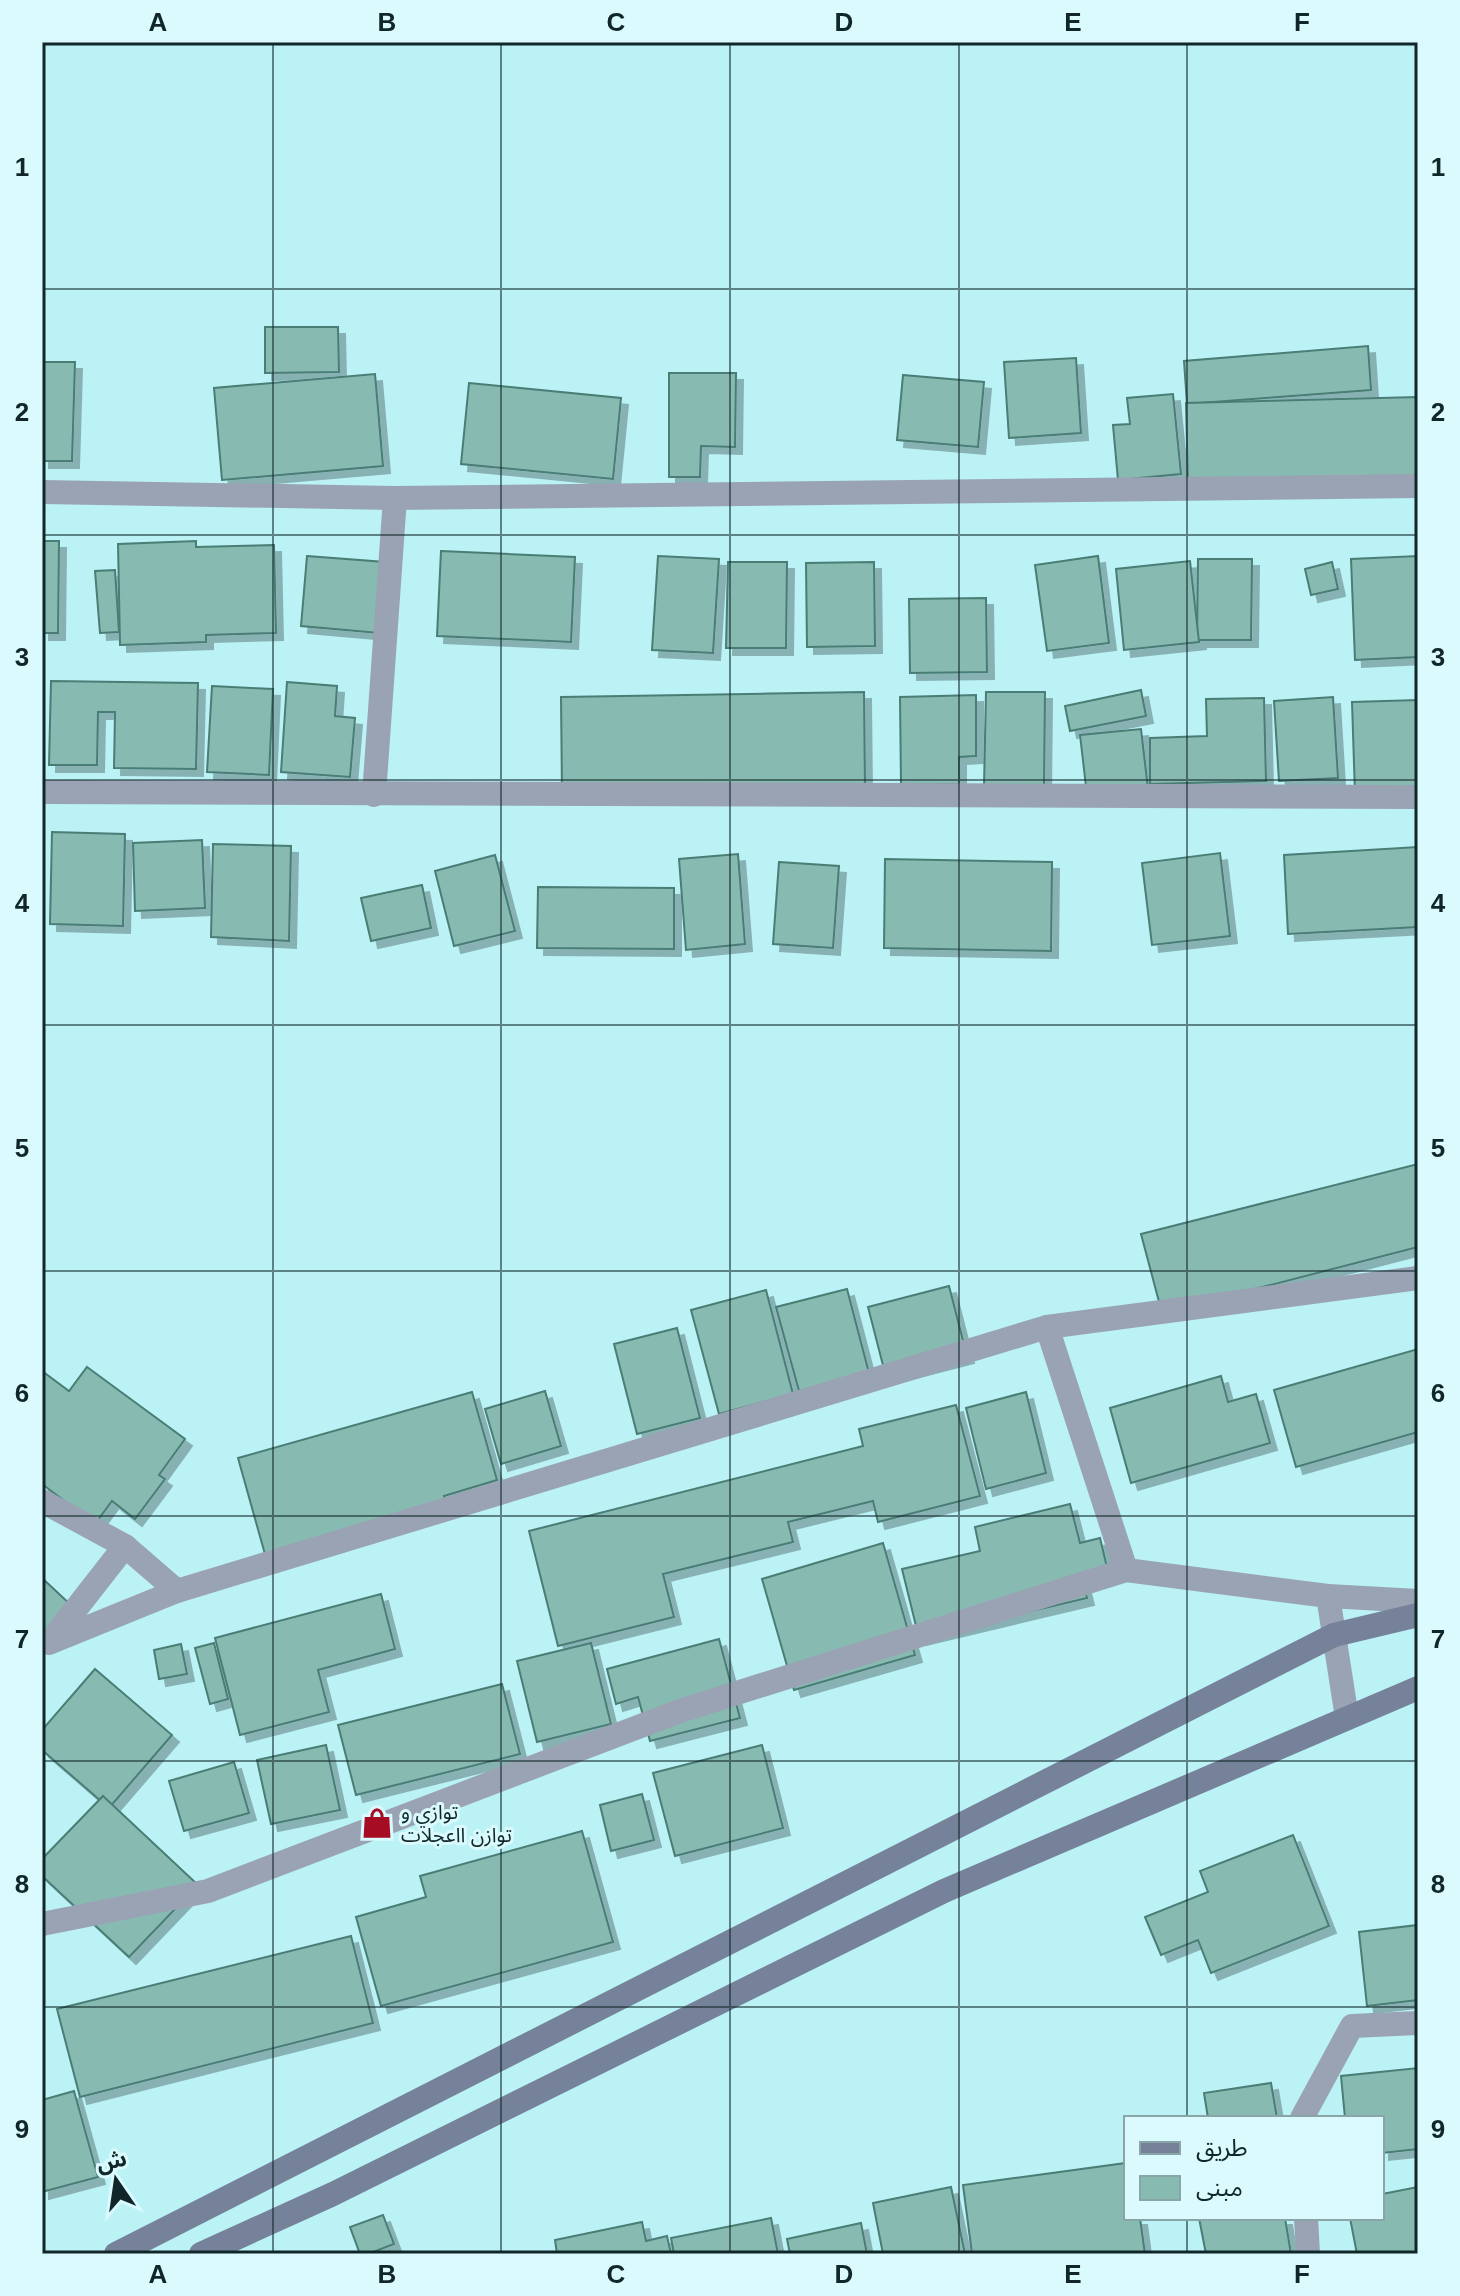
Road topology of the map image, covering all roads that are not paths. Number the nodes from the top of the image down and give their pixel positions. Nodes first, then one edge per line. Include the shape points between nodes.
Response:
1 (1418, 486) edge
2 (42, 492) edge
3 (395, 498) junction
4 (42, 792) edge
5 (374, 795) junction
6 (1418, 797) edge
7 (1418, 1278) edge
8 (1047, 1327) junction
9 (42, 1501) edge
10 (125, 1546) junction
11 (1126, 1570) junction
12 (177, 1591) junction
13 (1328, 1596) junction
14 (1418, 1601) edge
15 (1418, 1615) edge
16 (1334, 1635) junction
17 (46, 1648) edge
18 (1418, 1688) edge
19 (1347, 1718) junction
20 (42, 1924) edge
21 (1418, 2023) edge
22 (1303, 2116) edge
23 (1306, 2220) edge
24 (116, 2254) edge
25 (201, 2254) edge
26 (1308, 2254) edge

1 - 3 street
2 - 3 street
3 - 5 street
4 - 5 street
5 - 6 street
7 - 8 street
8 - 11 street
8 - 12 street
9 - 10 street
10 - 12 street
10 - 17 street
11 - 13 street
11 - 20 street via 680,1711 208,1891
12 - 17 street
13 - 14 street
13 - 16 street
15 - 16 street
16 - 19 street
16 - 24 street
18 - 19 street
19 - 25 street via 944,1891 333,2194
21 - 22 street via 1352,2026
23 - 26 street

